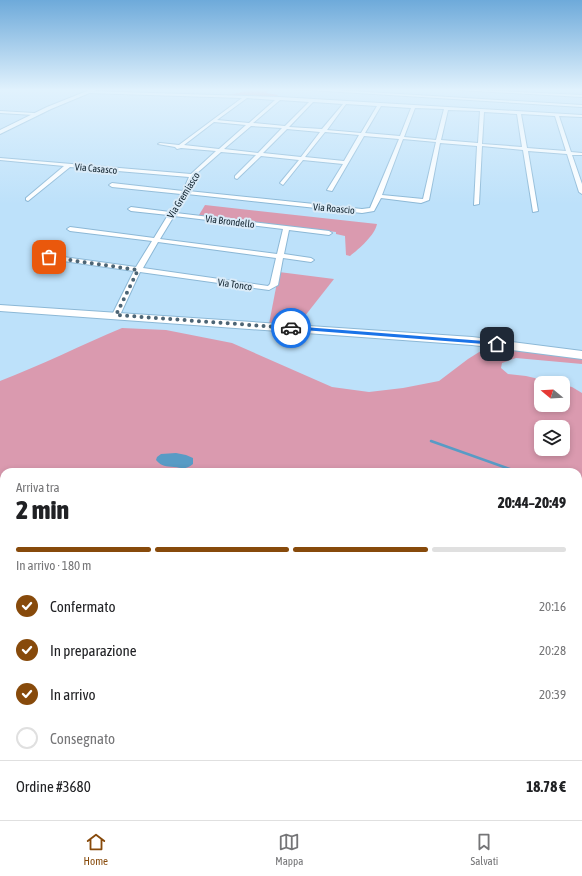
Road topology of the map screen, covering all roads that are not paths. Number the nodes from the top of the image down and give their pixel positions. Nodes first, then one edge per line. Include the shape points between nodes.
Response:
1 (9, 127) edge
2 (205, 127) edge
3 (245, 127) edge
4 (279, 127) edge
5 (326, 127) edge
6 (366, 127) edge
7 (405, 127) edge
8 (441, 127) edge
9 (481, 127) edge
10 (522, 127) edge
11 (560, 127) edge
12 (286, 128) junction
13 (323, 131) junction
14 (0, 132) edge
15 (362, 135) junction
16 (401, 138) junction
17 (438, 141) junction
18 (160, 144) dead end
19 (479, 145) junction
20 (180, 146) junction
21 (526, 149) junction
22 (219, 150) junction
23 (172, 152) dead end
24 (569, 153) junction
25 (260, 154) junction
26 (582, 154) edge
27 (0, 159) edge
28 (302, 159) junction
29 (346, 163) junction
30 (70, 165) junction
31 (192, 176) junction
32 (237, 177) dead end
33 (283, 183) dead end
34 (112, 185) dead end
35 (330, 190) dead end
36 (185, 192) junction
37 (582, 192) edge
38 (379, 196) junction
39 (28, 199) dead end
40 (476, 204) dead end
41 (131, 209) dead end
42 (535, 211) dead end
43 (171, 213) junction
44 (286, 228) junction
45 (70, 229) dead end
46 (329, 233) dead end
47 (156, 239) junction
48 (280, 256) junction
49 (49, 257) dead end
50 (311, 260) dead end
51 (138, 270) junction
52 (0, 308) edge
53 (116, 315) junction
54 (582, 355) edge

1 - 14 street
2 - 20 street
3 - 22 street, Via Gremiasco
4 - 12 street
5 - 13 street
6 - 15 street
7 - 16 street, Via Roascio
8 - 17 street
9 - 19 street
10 - 21 street
11 - 24 street
12 - 13 street
12 - 25 street
13 - 15 street
13 - 28 street
15 - 16 street
15 - 29 street
16 - 17 street
16 - 38 street, Via Roascio
17 - 19 street
17 - 38 street via 426,200
18 - 20 street
19 - 21 street
19 - 40 street
20 - 22 street
20 - 23 street
21 - 24 street
21 - 42 street
22 - 25 street
22 - 31 street, Via Gremiasco
24 - 26 street
24 - 37 street
25 - 28 street
25 - 32 street
27 - 30 street, Via Casasco
28 - 29 street
28 - 33 street
29 - 35 street
30 - 31 street, Via Casasco
30 - 39 street
31 - 36 street, Via Gremiasco
34 - 36 street
36 - 38 street, Via Roascio via 364,211 374,208
36 - 43 street, Via Gremiasco
41 - 43 street, Via Brondello
43 - 44 street, Via Brondello
43 - 47 street, Via Gremiasco
44 - 46 street, Via Brondello
44 - 48 street, Via Tonco
45 - 47 street
47 - 48 street
47 - 51 street, Via Gremiasco
48 - 50 street
48 - 51 street, Via Tonco via 274,285 270,288
49 - 51 street
51 - 53 street, Via Gremiasco
52 - 53 main road
53 - 54 main road via 472,340

